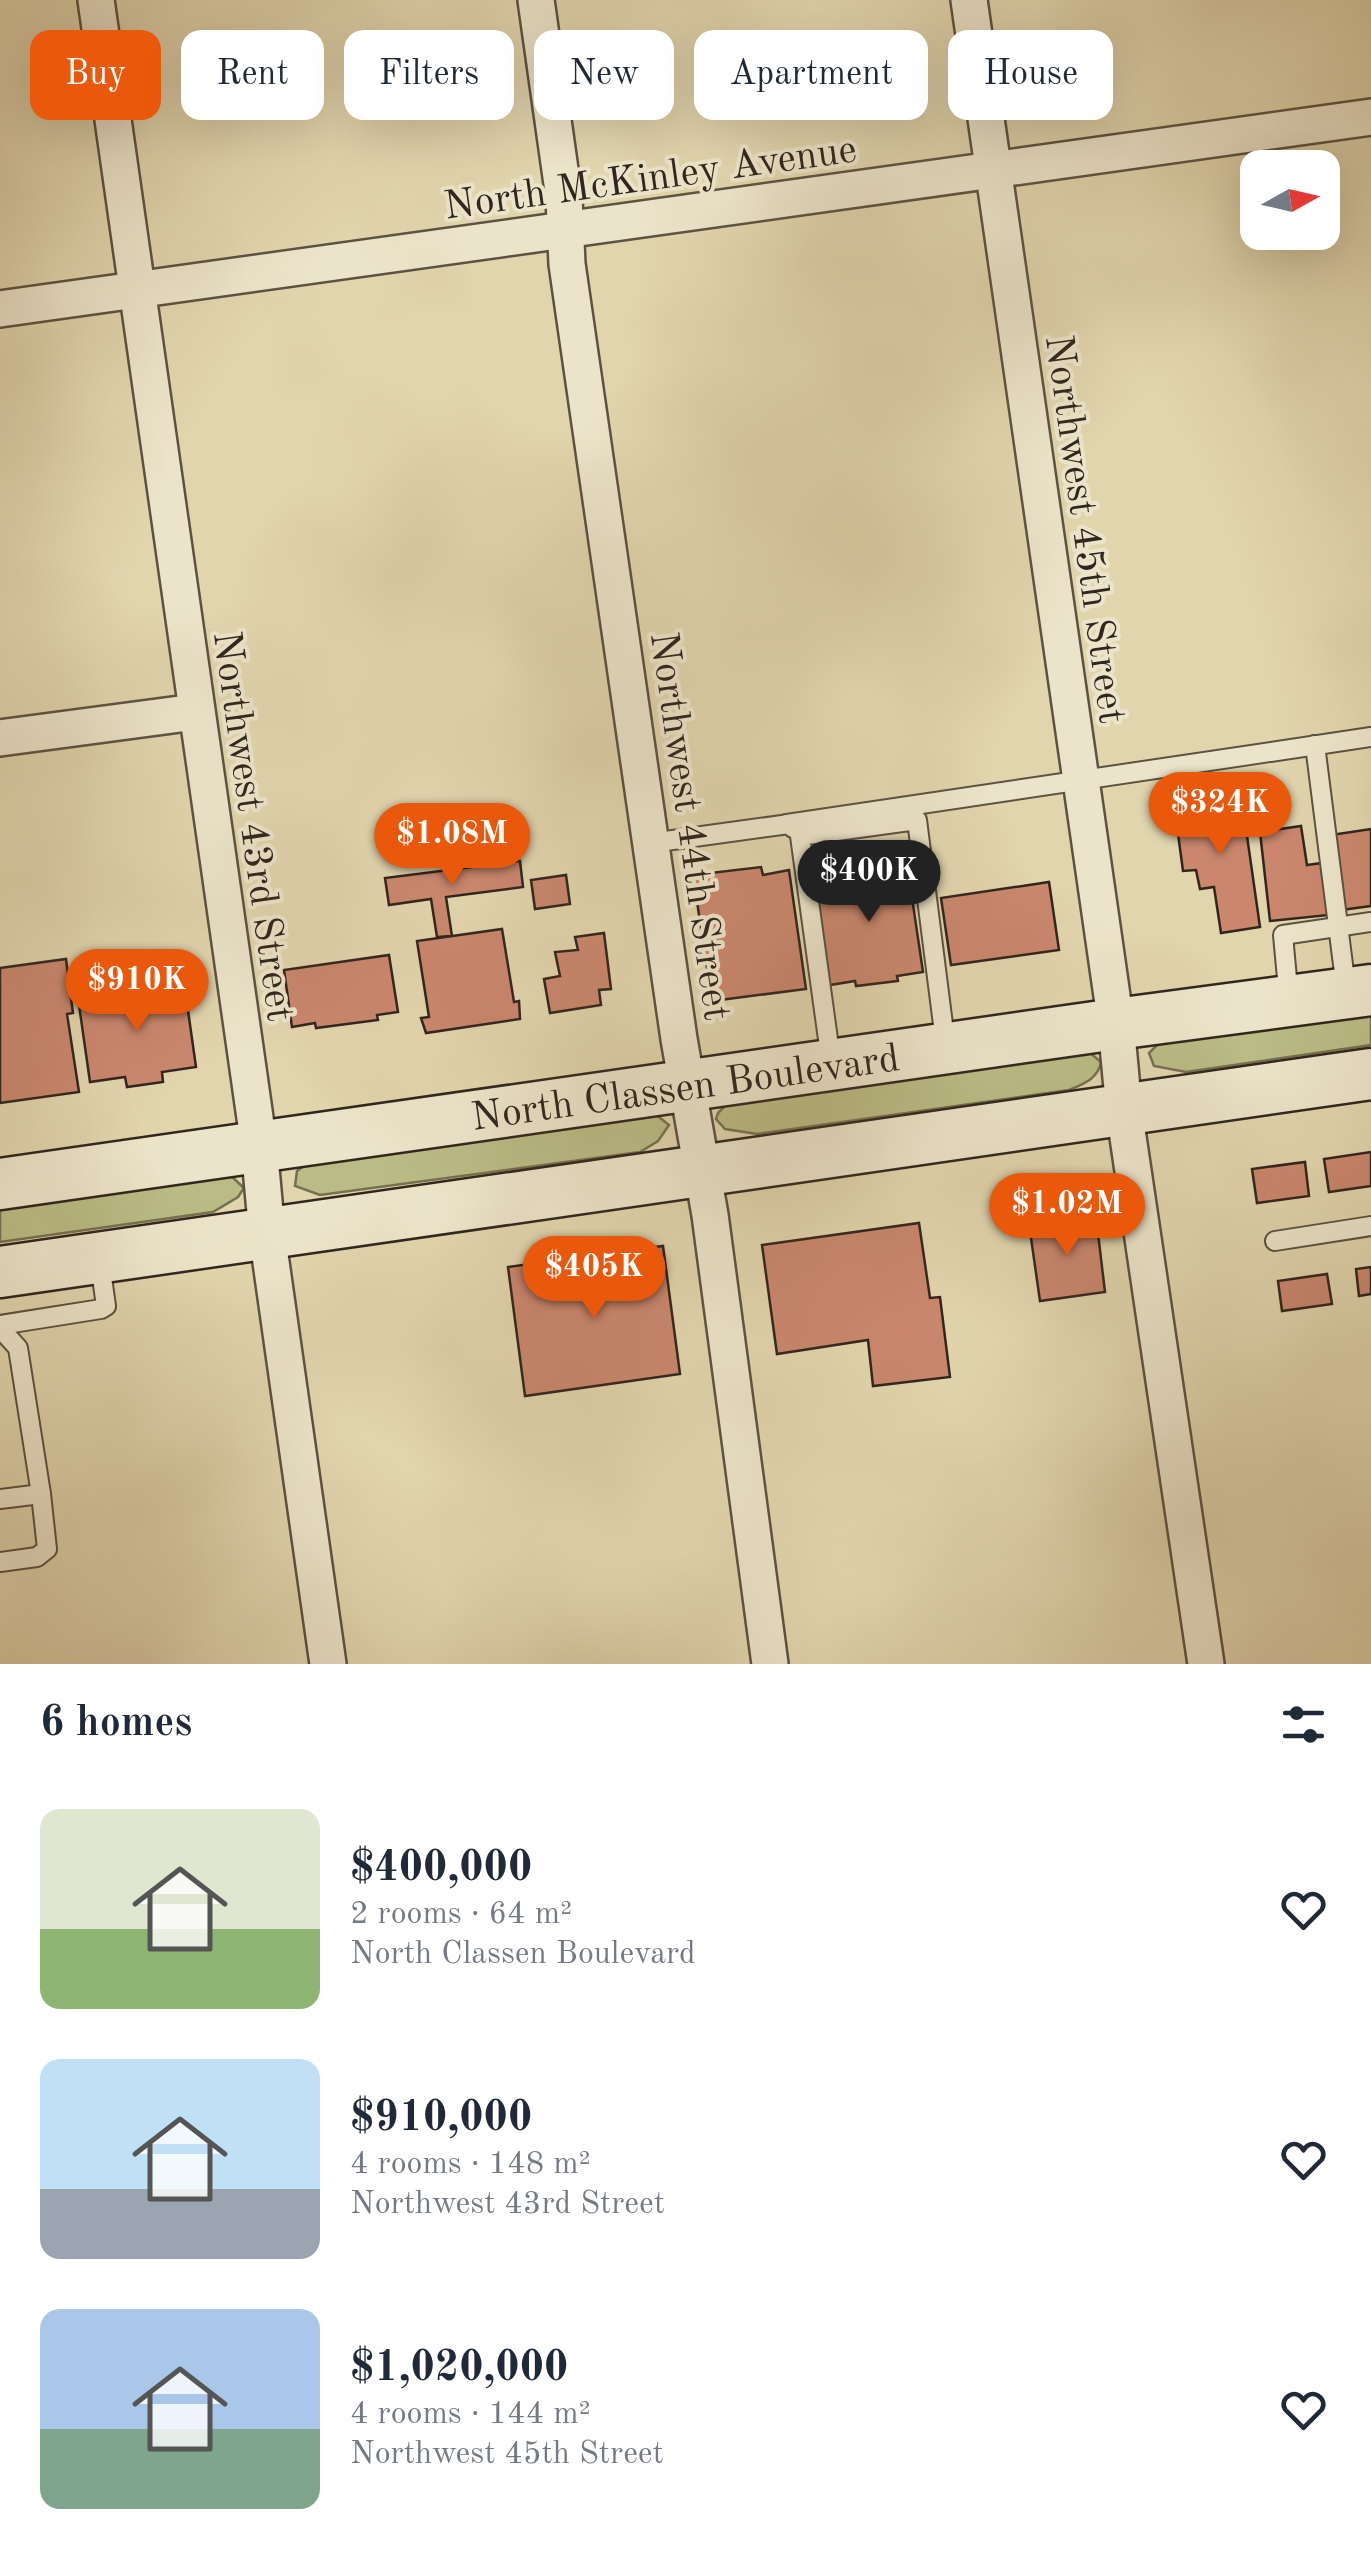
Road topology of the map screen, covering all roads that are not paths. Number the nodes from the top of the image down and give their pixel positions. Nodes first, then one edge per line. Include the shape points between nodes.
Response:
1 (96, 0) edge
2 (536, 0) edge
3 (968, 0) edge
4 (1371, 117) edge
5 (992, 172) junction
6 (565, 230) junction
7 (136, 290) junction
8 (0, 309) edge
9 (195, 712) junction
10 (0, 738) edge
11 (1371, 738) edge
12 (1315, 745) junction
13 (1080, 779) junction
14 (794, 830) junction
15 (652, 842) junction
16 (1371, 922) edge
17 (1339, 928) junction
18 (1359, 992) edge
19 (1289, 1001) junction
20 (1116, 1024) junction
21 (946, 1048) junction
22 (832, 1065) junction
23 (1371, 1074) edge
24 (687, 1086) junction
25 (1124, 1110) junction
26 (259, 1146) junction
27 (702, 1170) junction
28 (0, 1184) edge
29 (1371, 1226) edge
30 (267, 1234) junction
31 (1276, 1242) dead end
32 (99, 1258) junction
33 (0, 1272) edge
34 (0, 1326) edge
35 (41, 1494) junction
36 (0, 1499) edge
37 (0, 1562) edge
38 (328, 1664) edge
39 (770, 1664) edge
40 (1206, 1664) edge

1 - 7 street, Northwest 43rd Street
2 - 6 street, Northwest 44th Street
3 - 5 street, Northwest 45th Street
4 - 5 street, North McKinley Avenue
5 - 6 street, North McKinley Avenue
5 - 13 street, Northwest 45th Street
6 - 7 street, North McKinley Avenue
6 - 15 street, Northwest 44th Street
7 - 8 street, North McKinley Avenue
7 - 9 street, Northwest 43rd Street
9 - 10 street
9 - 26 street, Northwest 43rd Street
11 - 12 lane
12 - 13 lane
12 - 17 lane
13 - 14 lane
13 - 20 street, Northwest 45th Street
14 - 15 lane
14 - 21 lane via 917,820
14 - 22 lane
15 - 24 street, Northwest 44th Street
16 - 17 lane
17 - 18 lane
17 - 19 lane via 1283,935
18 - 19 main road, North Classen Boulevard
19 - 20 main road, North Classen Boulevard
20 - 21 main road, North Classen Boulevard
20 - 25 street, Northwest 45th Street
21 - 22 main road, North Classen Boulevard
22 - 24 main road, North Classen Boulevard
23 - 25 main road
24 - 26 main road, North Classen Boulevard
24 - 27 street, Northwest 44th Street
25 - 27 main road
25 - 40 street, Northwest 45th Street
26 - 28 main road, North Classen Boulevard
26 - 30 street, Northwest 43rd Street
27 - 30 main road
27 - 39 street, Northwest 44th Street
29 - 31 lane
30 - 32 main road
30 - 38 street, Northwest 43rd Street
32 - 33 main road
32 - 34 lane via 106,1306
34 - 35 lane via 18,1348
35 - 36 lane
35 - 37 lane via 47,1549 36,1558

